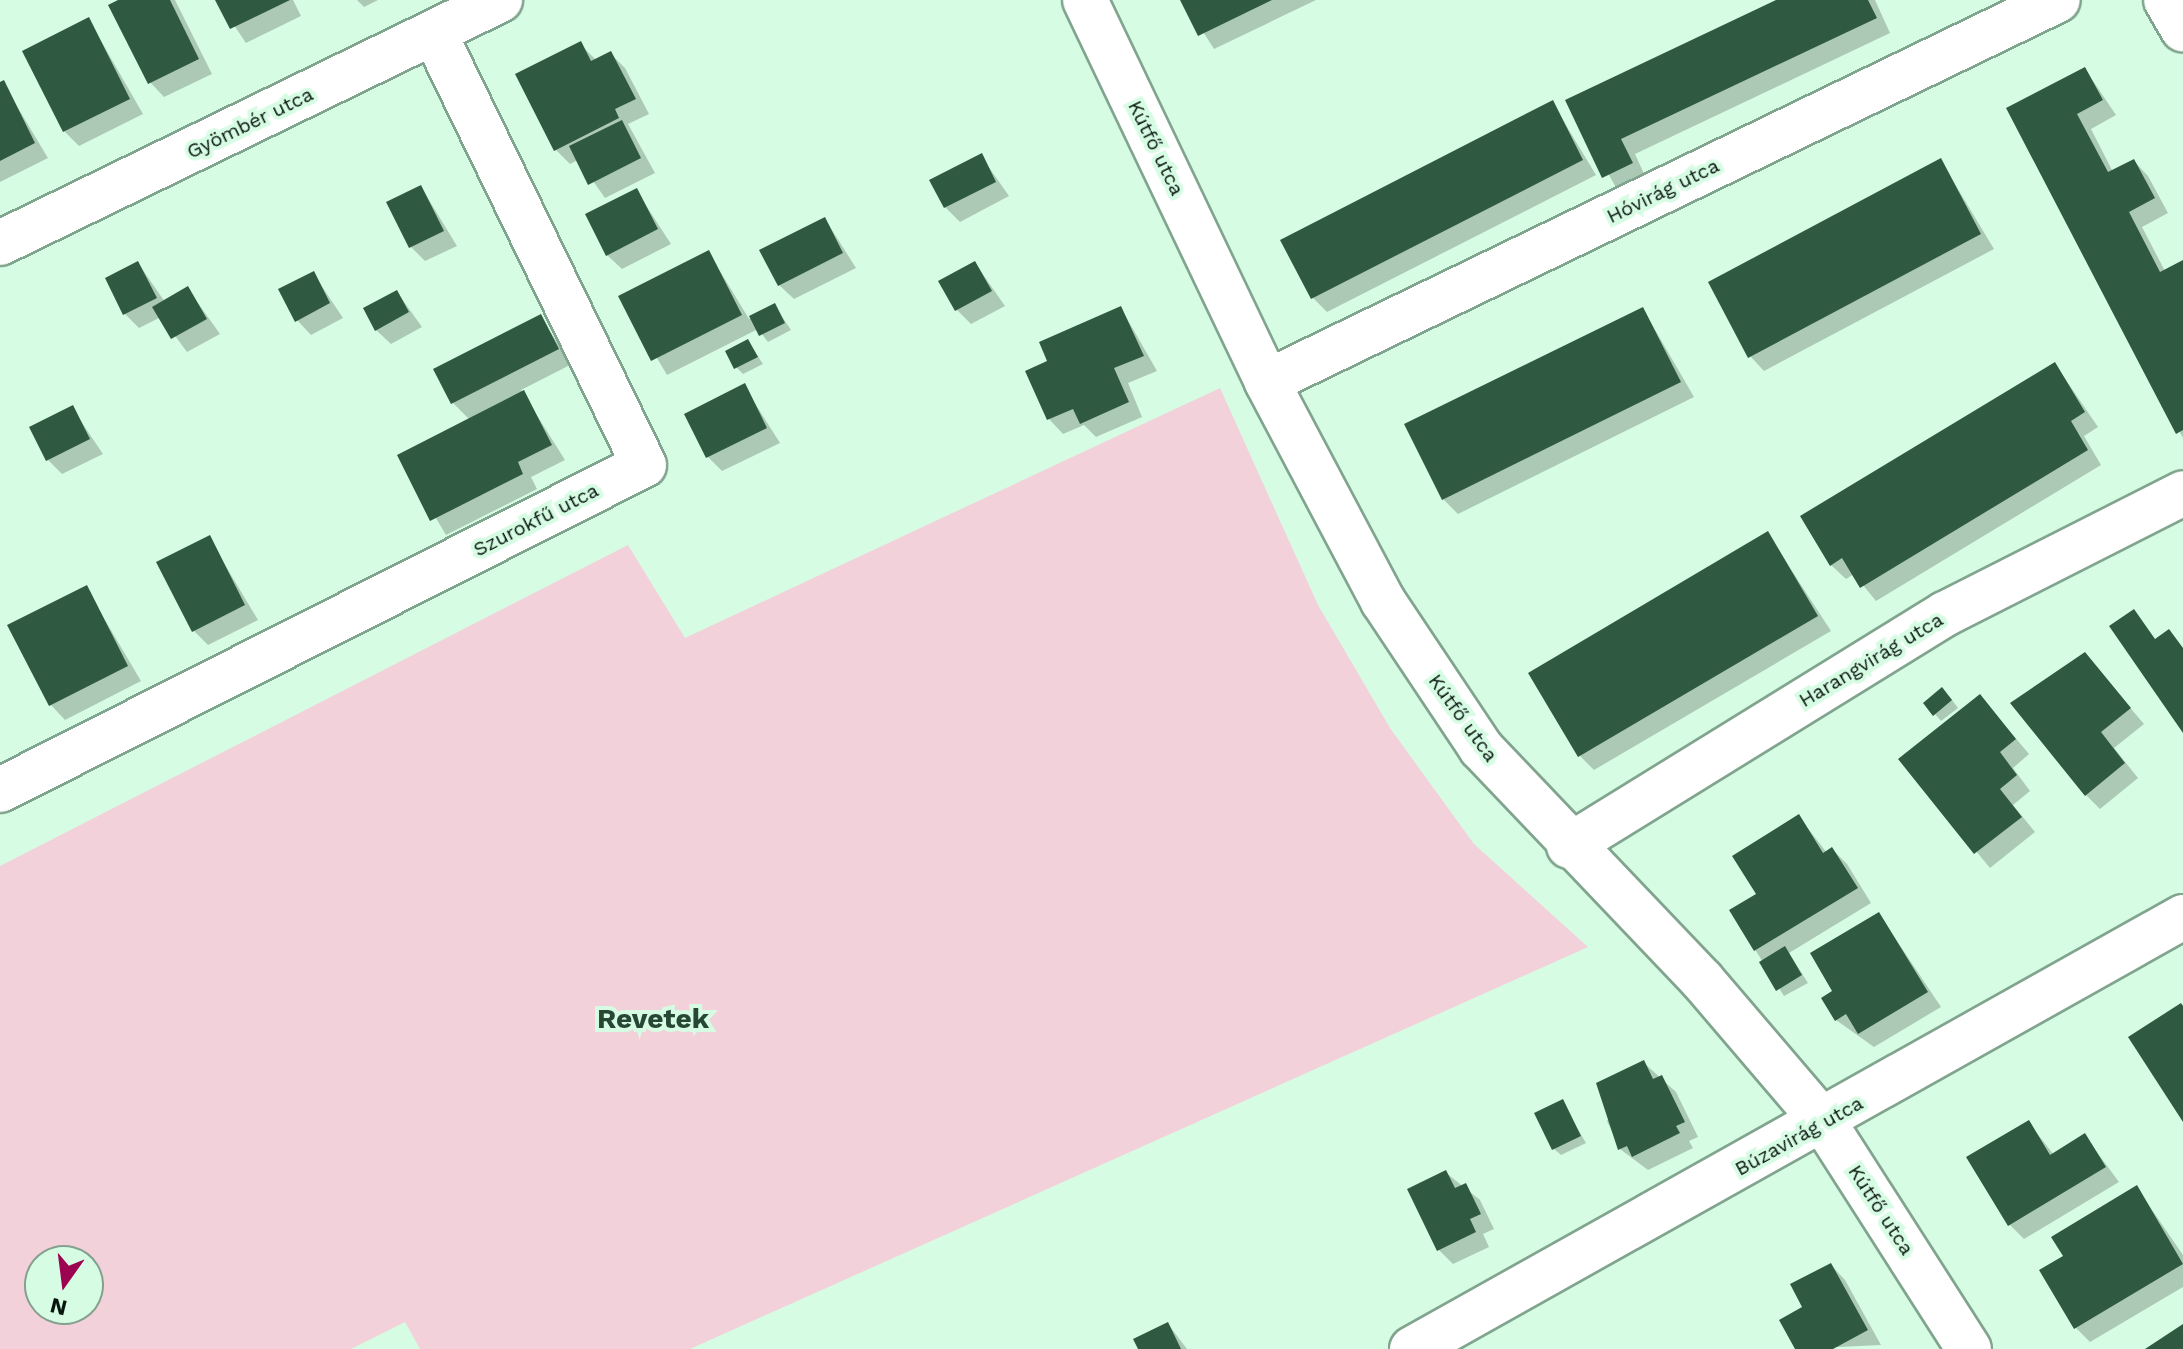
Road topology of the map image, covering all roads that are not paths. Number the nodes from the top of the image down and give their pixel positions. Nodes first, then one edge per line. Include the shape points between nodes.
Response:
1 (500, 0) edge
2 (1085, 0) edge
3 (2058, 0) edge
4 (2166, 0) edge
5 (2183, 29) edge
6 (435, 34) junction
7 (0, 243) edge
8 (1267, 382) junction
9 (2183, 493) edge
10 (0, 790) edge
11 (1569, 846) junction
12 (2183, 917) edge
13 (1825, 1124) junction
14 (1412, 1349) edge
15 (1969, 1349) edge

1 - 6 street, Gyömbér utca
2 - 8 street, Kútfő utca
3 - 8 street, Hóvirág utca
4 - 5 street
6 - 7 street, Gyömbér utca
6 - 10 street, Szurokfű utca via 644,465
8 - 11 street, Kútfő utca via 1383,601 1481,748
9 - 11 street, Harangvirág utca via 1945,614
11 - 13 street, Kútfő utca via 1702,980
12 - 13 street, Búzavirág utca via 2101,958
13 - 14 street, Búzavirág utca
13 - 15 street, Kútfő utca

